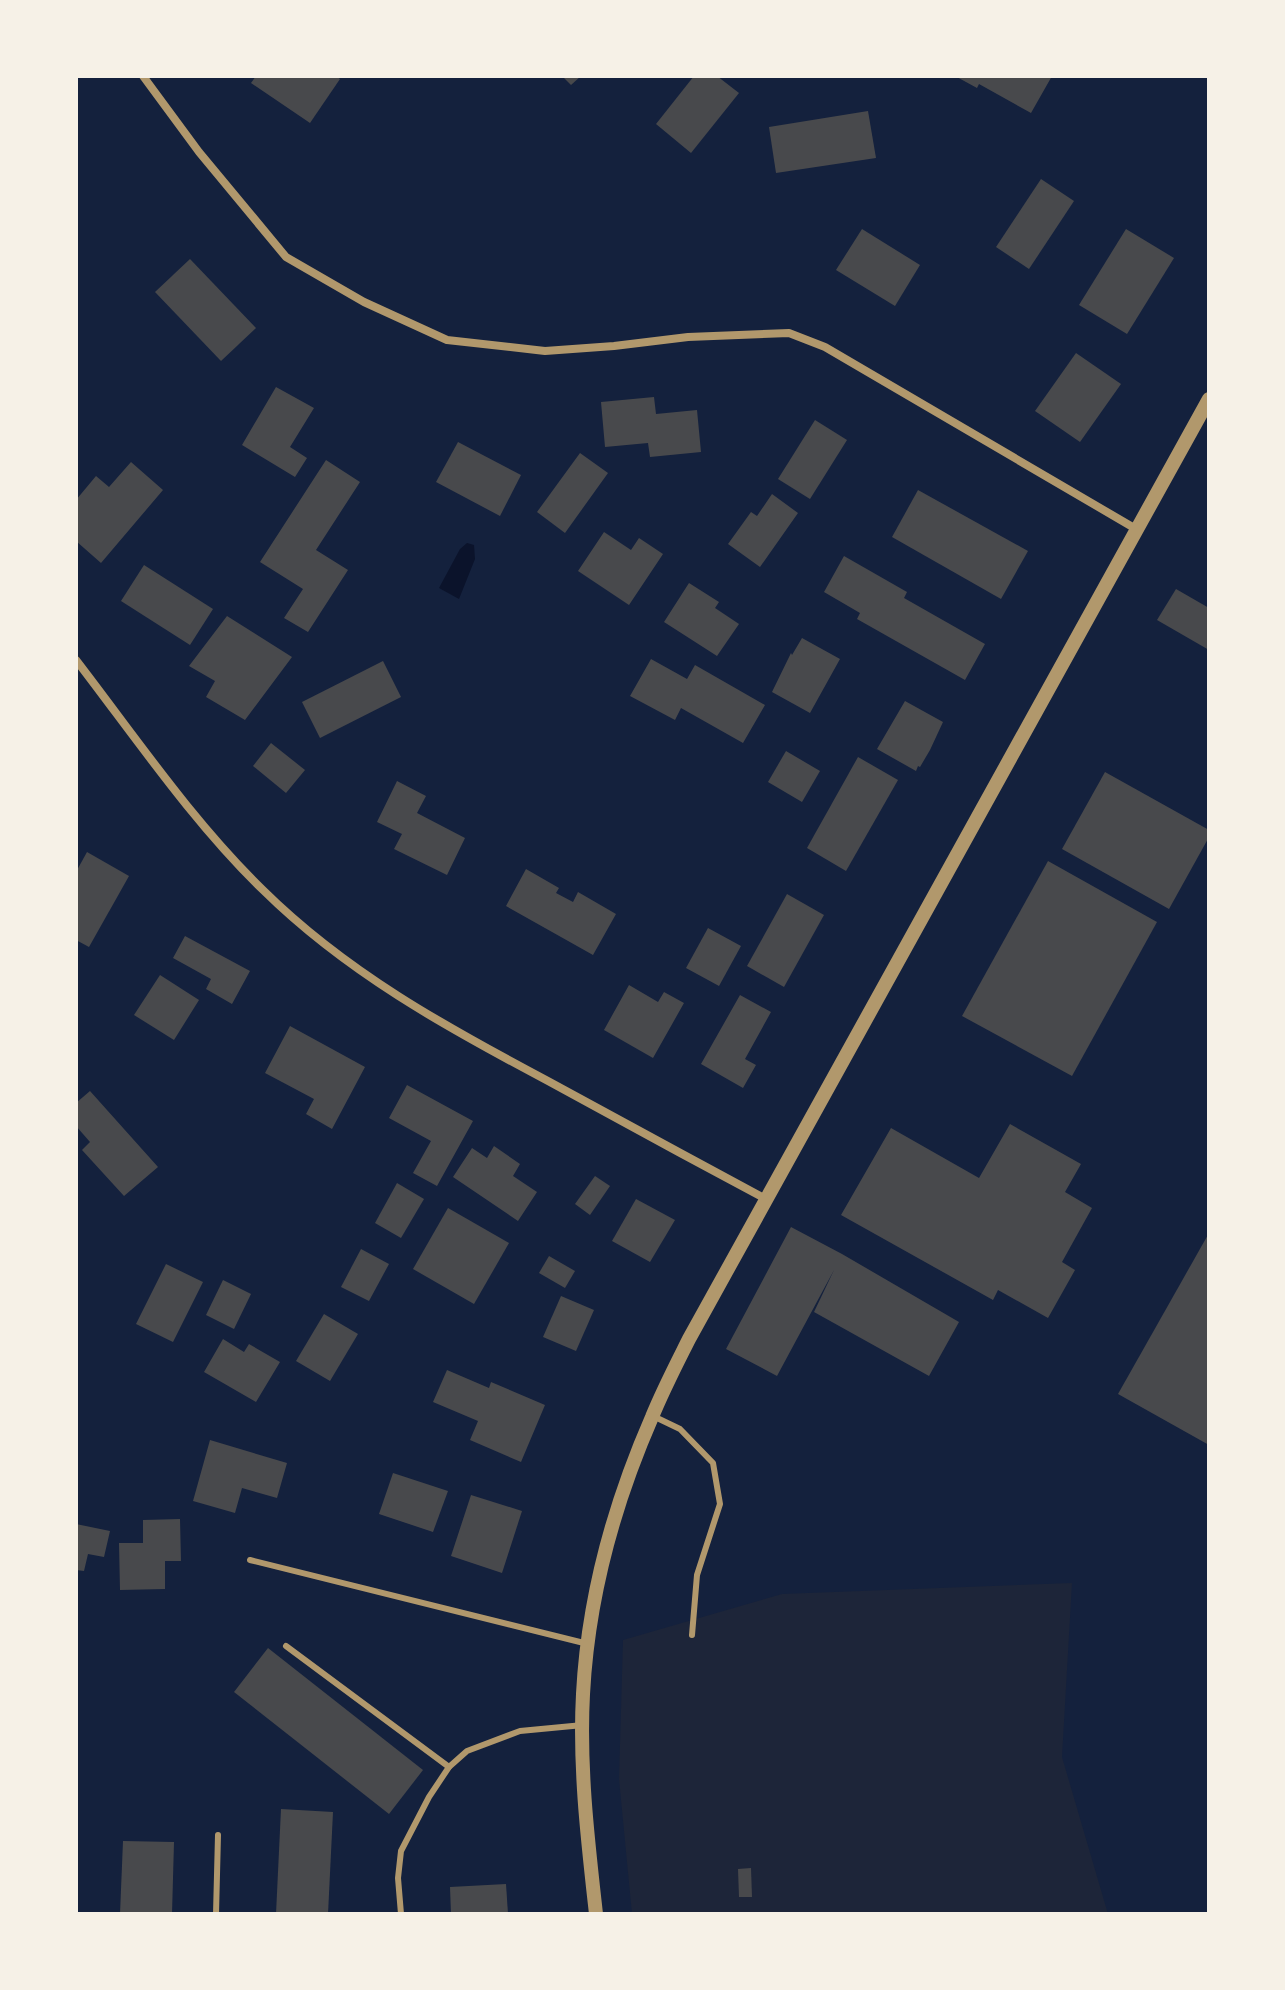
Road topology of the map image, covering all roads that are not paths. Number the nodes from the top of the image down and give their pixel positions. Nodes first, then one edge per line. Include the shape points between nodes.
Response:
1 (143, 76) edge
2 (1209, 399) edge
3 (1136, 529) junction
4 (76, 660) edge
5 (766, 1199) junction
6 (652, 1416) junction
7 (250, 1560) dead end
8 (692, 1635) dead end
9 (588, 1644) junction
10 (286, 1646) dead end
11 (583, 1725) junction
12 (449, 1767) junction
13 (218, 1835) dead end
14 (216, 1914) edge
15 (401, 1914) edge
16 (596, 1914) edge

1 - 3 street via 286,257 377,309 447,340 545,351 789,333 825,347
2 - 3 street
3 - 5 street
4 - 5 street via 210,835 321,942 448,1028
5 - 6 street
6 - 8 lane via 680,1429 713,1463 720,1504 697,1575
6 - 9 street via 604,1551
7 - 9 lane
9 - 11 street
10 - 12 lane
11 - 12 lane via 520,1731 467,1751
11 - 16 street
12 - 15 lane via 401,1851
13 - 14 lane

